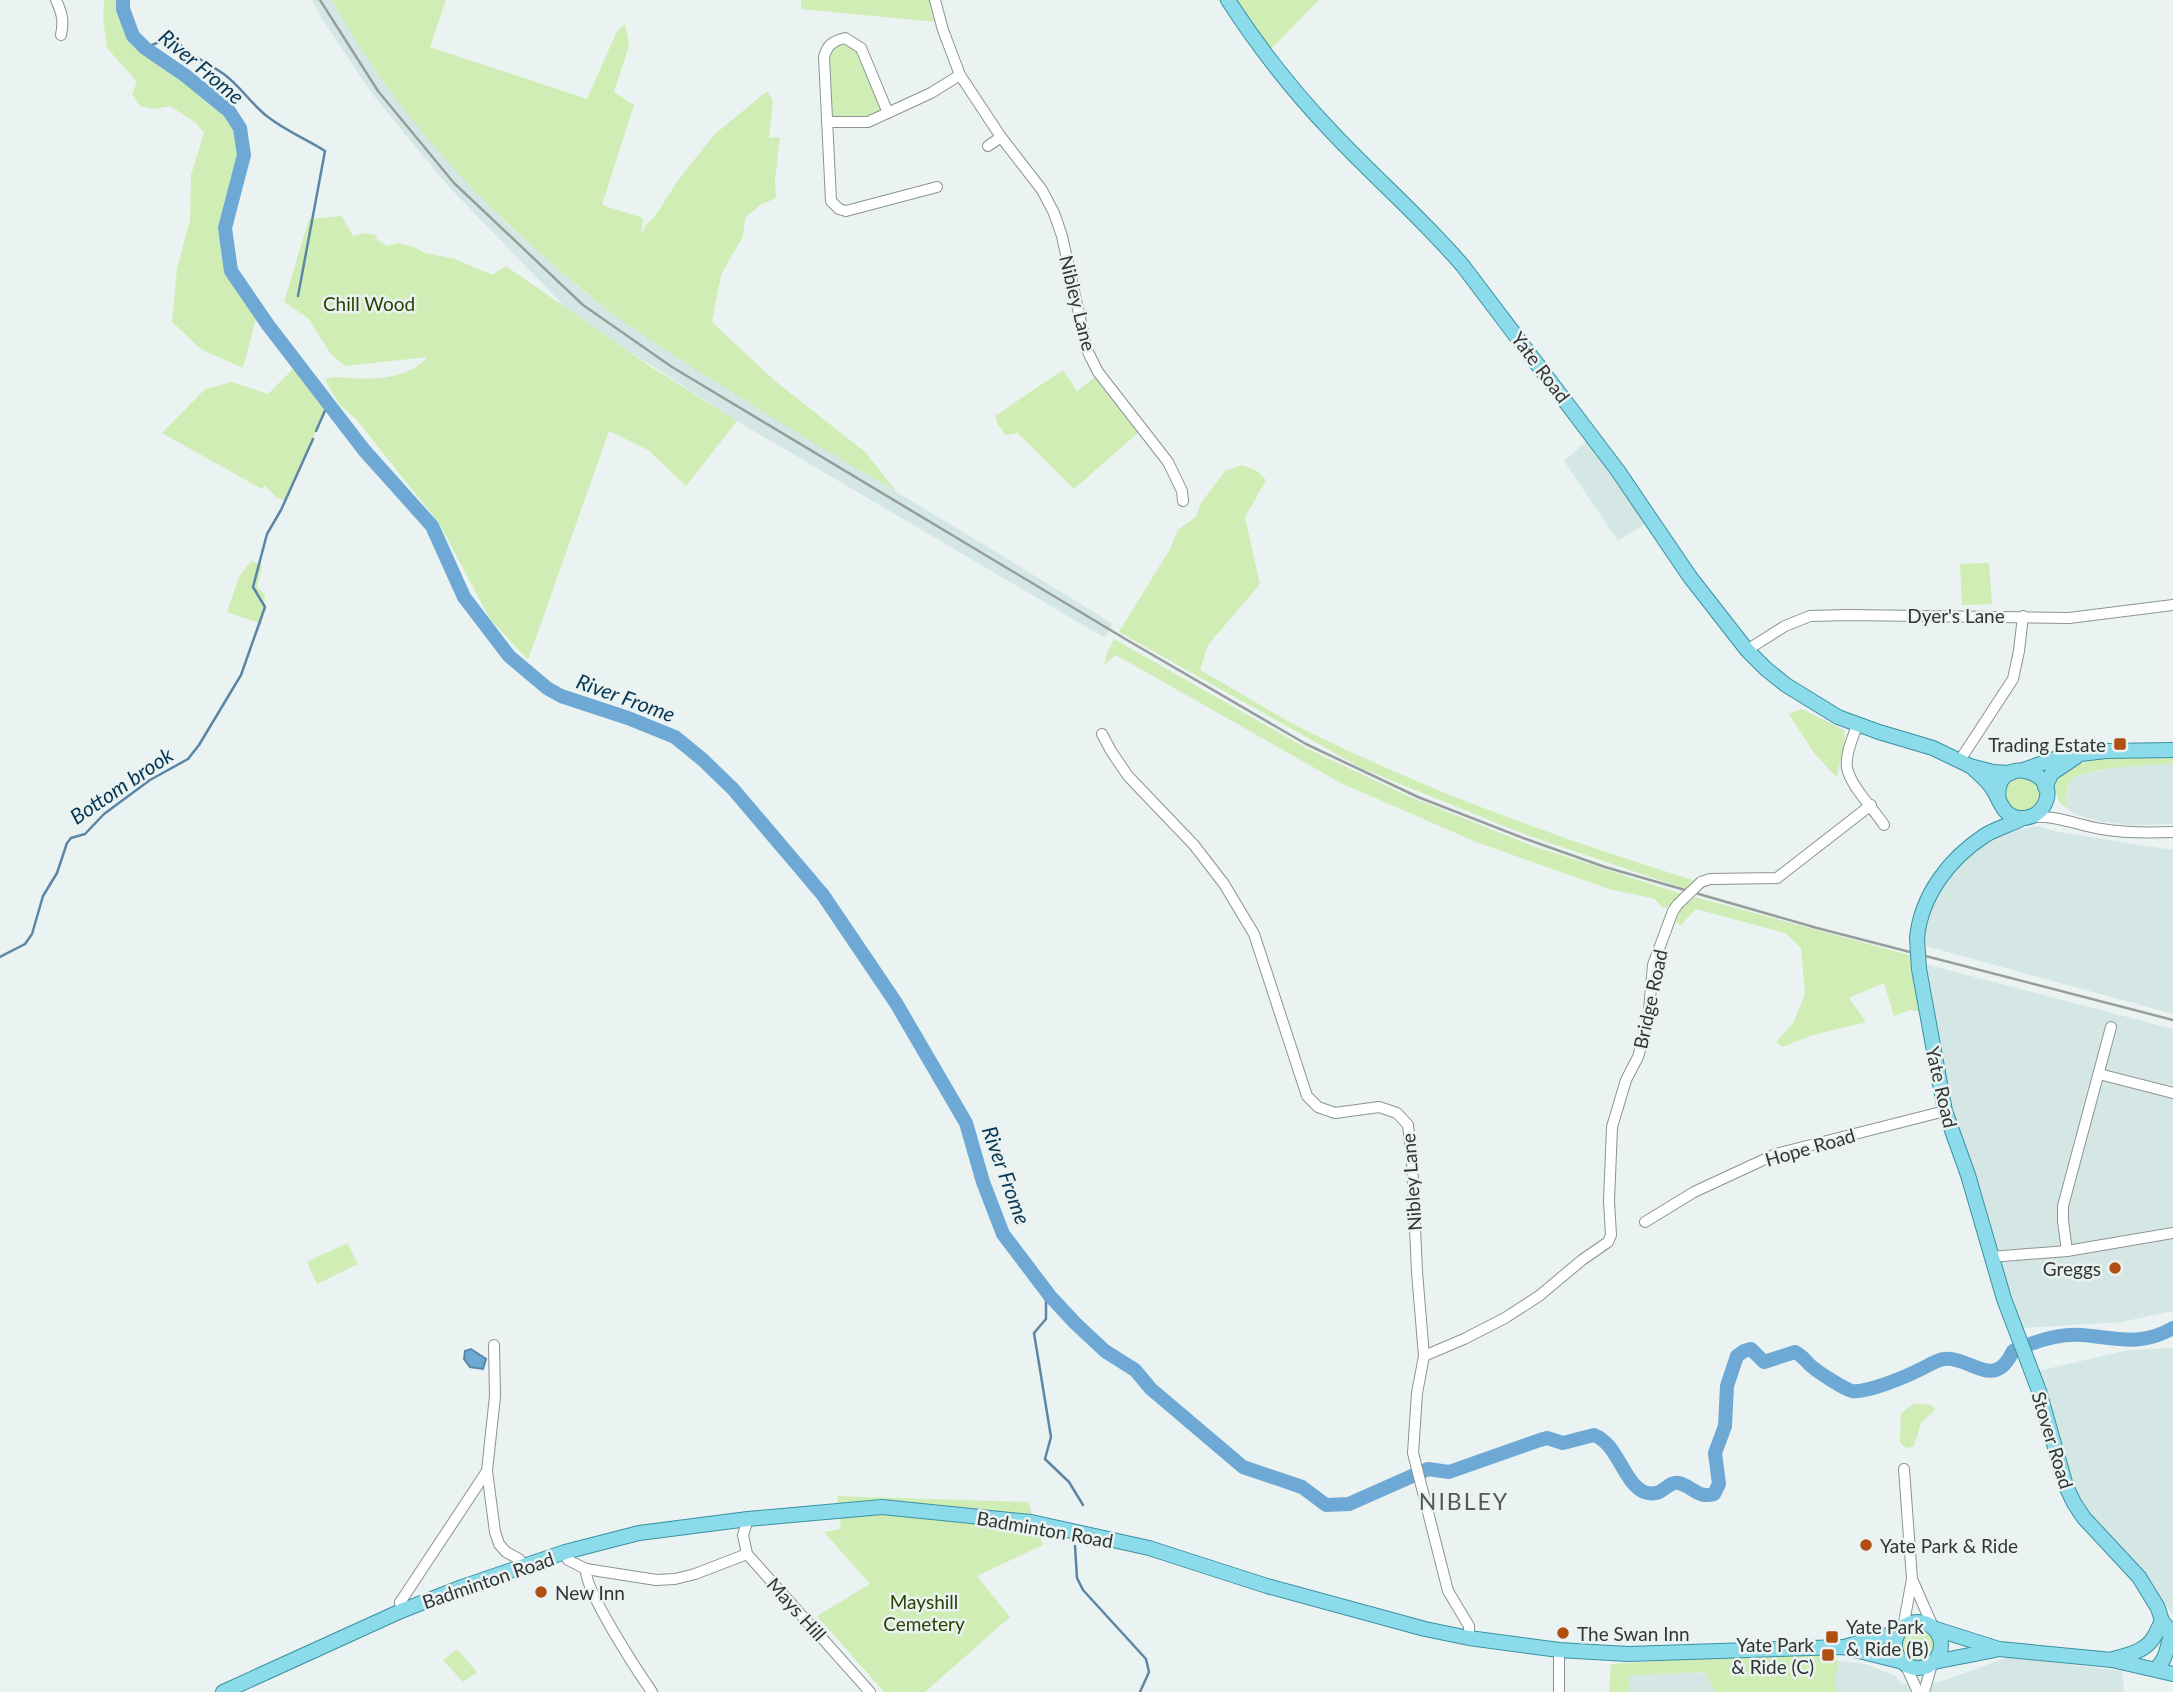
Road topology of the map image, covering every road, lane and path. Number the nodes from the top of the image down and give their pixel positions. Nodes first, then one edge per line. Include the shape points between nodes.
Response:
1 (56, 0) edge
2 (935, 0) edge
3 (1228, 0) edge
4 (61, 35) dead end
5 (960, 75) junction
6 (888, 113) junction
7 (827, 122) junction
8 (1001, 137) junction
9 (988, 146) dead end
10 (933, 190) dead end
11 (1183, 501) dead end
12 (2173, 605) edge
13 (2022, 616) junction
14 (1748, 650) junction
15 (1857, 725) junction
16 (1102, 734) dead end
17 (2173, 750) edge
18 (2081, 755) junction
19 (1965, 763) junction
20 (2017, 771) junction
21 (2046, 790) junction
22 (2001, 804) junction
23 (1871, 805) junction
24 (2027, 818) junction
25 (2065, 820) junction
26 (1884, 825) dead end
27 (2173, 832) edge
28 (1987, 834) junction
29 (2111, 1027) dead end
30 (2099, 1074) junction
31 (2173, 1093) edge
32 (1945, 1111) junction
33 (1645, 1222) dead end
34 (2173, 1233) edge
35 (2067, 1251) junction
36 (1991, 1256) junction
37 (494, 1345) dead end
38 (2026, 1354) joint
39 (1424, 1356) junction
40 (1903, 1469) dead end
41 (487, 1471) junction
42 (748, 1519) junction
43 (565, 1552) junction
44 (747, 1553) junction
45 (524, 1566) junction
46 (586, 1569) junction
47 (1912, 1579) junction
48 (401, 1611) junction
49 (2162, 1621) junction
50 (1934, 1628) junction
51 (1901, 1630) junction
52 (1469, 1638) junction
53 (2153, 1639) junction
54 (2172, 1639) edge
55 (1843, 1647) junction
56 (1999, 1649) junction
57 (1559, 1650) junction
58 (2112, 1660) junction
59 (1904, 1663) junction
60 (1933, 1663) junction
61 (2155, 1669) junction
62 (2173, 1674) edge
63 (223, 1692) edge
64 (652, 1692) edge
65 (870, 1692) edge
66 (1559, 1692) edge
67 (1918, 1692) edge
68 (1924, 1692) edge

1 - 4 street via 62,12
2 - 5 street, Nibley Lane
3 - 14 main road, Yate Road via 1265,53 1330,130 1463,266
5 - 6 street
5 - 8 street, Nibley Lane
6 - 7 street via 868,122
6 - 7 street via 861,48 845,38 827,48 824,57
7 - 10 street via 831,201 839,209
8 - 9 street
8 - 11 street, Nibley Lane via 1054,213 1087,350 1098,372 1168,462
12 - 13 street, Dyer's Lane via 2069,618
13 - 14 street, Dyer's Lane via 1810,616
13 - 19 street via 2013,679
14 - 15 main road, Yate Road via 1786,685
15 - 19 main road, Yate Road via 1933,748
15 - 23 street via 1847,768
16 - 39 street, Nibley Lane via 1128,776 1209,864 1255,934 1307,1096 1318,1107 1335,1113 1379,1107 1397,1113 1408,1125
17 - 18 main road
18 - 20 main road via 2056,757
18 - 21 main road via 2057,769
19 - 20 main road, Yate Road via 1993,772
19 - 22 main road, Yate Road via 1991,786
20 - 21 main road via 2038,775
20 - 22 main road via 1999,786
21 - 24 main road via 2043,807
21 - 25 street
22 - 24 main road via 2008,814
22 - 28 main road, Yate Road
23 - 26 street
23 - 39 street, Bridge Road, bridge via 1777,878 1710,879 1678,904 1653,965 1638,1057 1612,1127 1608,1242 1505,1318
24 - 25 street
24 - 28 main road, Yate Road
25 - 27 street via 2120,832
28 - 32 main road, Yate Road, bridge via 1944,873 1921,913 1917,937
29 - 30 street
30 - 31 street
30 - 35 street via 2063,1206
32 - 33 street, Hope Road via 1776,1154 1694,1192
32 - 36 main road, Yate Road
34 - 35 street
35 - 36 street
36 - 38 main road, Yate Road
37 - 41 street via 495,1396
38 - 49 main road, Stover Road via 2074,1503 2139,1577
39 - 52 street, Nibley Lane via 1413,1453 1448,1591 1469,1626
40 - 47 street
41 - 45 street via 499,1544
41 - 48 street via 400,1602
42 - 43 main road, Badminton Road via 639,1534
42 - 44 street via 743,1535
42 - 52 main road, Badminton Road via 882,1507 1031,1522 1149,1548 1267,1586
43 - 45 main road, Badminton Road
43 - 46 street via 568,1560
44 - 46 street via 675,1579
44 - 65 street, Mays Hill
45 - 48 main road, Badminton Road
46 - 64 street via 595,1596
47 - 50 street
47 - 51 street
48 - 63 main road, Badminton Road
49 - 53 main road
49 - 54 main road, Stover Road
50 - 51 main road via 1921,1622
50 - 56 main road
50 - 60 main road via 1941,1648
51 - 55 main road, Badminton Road
51 - 59 main road via 1895,1648
52 - 57 main road, Badminton Road
53 - 58 main road via 2136,1652
53 - 61 main road via 2151,1662
54 - 61 main road, Stover Road
55 - 57 main road, Badminton Road via 1628,1654
55 - 59 main road, Badminton Road
56 - 58 main road
56 - 60 main road
57 - 66 street
58 - 61 main road
59 - 60 main road via 1916,1668
59 - 67 street
60 - 68 street
61 - 62 main road

